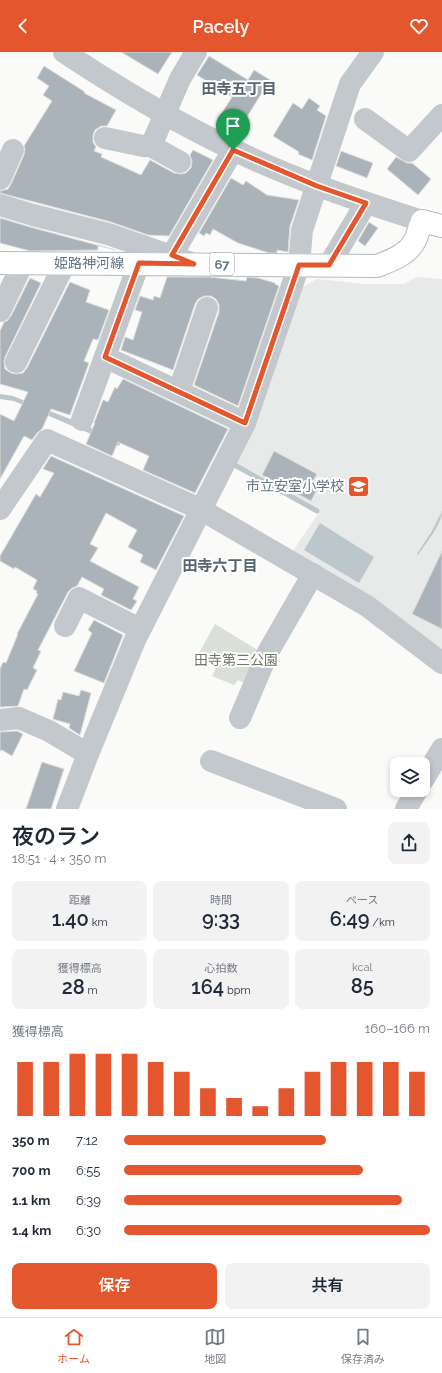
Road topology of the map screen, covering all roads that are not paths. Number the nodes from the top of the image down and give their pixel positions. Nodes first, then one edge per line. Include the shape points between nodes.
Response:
1 (64, 52) edge
2 (196, 52) edge
3 (373, 52) edge
4 (164, 114) junction
5 (442, 115) edge
6 (365, 119) dead end
7 (105, 138) dead end
8 (151, 146) junction
9 (13, 150) dead end
10 (233, 150) junction
11 (180, 162) dead end
12 (0, 179) edge
13 (317, 186) junction
14 (366, 203) junction
15 (0, 205) edge
16 (432, 223) edge
17 (172, 255) junction
18 (0, 263) edge
19 (23, 263) junction
20 (65, 263) junction
21 (139, 263) junction
22 (194, 264) junction
23 (299, 265) junction
24 (329, 265) junction
25 (206, 308) dead end
26 (0, 311) edge
27 (105, 357) junction
28 (16, 362) dead end
29 (179, 391) junction
30 (82, 420) dead end
31 (245, 423) junction
32 (200, 509) junction
33 (0, 510) edge
34 (313, 574) junction
35 (65, 626) dead end
36 (140, 629) junction
37 (442, 663) edge
38 (240, 718) dead end
39 (0, 720) edge
40 (442, 749) edge
41 (88, 754) junction
42 (211, 761) dead end
43 (430, 769) edge
44 (413, 797) edge
45 (67, 809) edge
46 (336, 809) edge
47 (406, 809) edge

1 - 4 street
2 - 4 street
3 - 13 street via 350,84
4 - 8 street
4 - 10 street
5 - 6 street via 409,151
7 - 8 street
8 - 11 street
9 - 12 street
10 - 13 street
10 - 17 street
13 - 14 street
13 - 23 street via 302,230
14 - 16 street
14 - 24 street
15 - 17 street via 108,234
16 - 24 main road, 姫路神河線 / 67 via 405,252 377,266
17 - 22 street
18 - 19 main road, 姫路神河線 / 67
19 - 20 main road, 姫路神河線 / 67
19 - 26 street
20 - 21 main road, 姫路神河線 / 67
20 - 28 street
21 - 22 main road, 姫路神河線 / 67
21 - 27 street
22 - 23 main road, 姫路神河線 / 67
23 - 24 main road, 姫路神河線 / 67
23 - 31 street
25 - 29 street
27 - 29 street
27 - 30 street
29 - 31 street
31 - 32 street
32 - 33 street via 47,440
32 - 34 street
32 - 36 street
34 - 37 street via 368,606
34 - 38 street via 268,652
35 - 36 street via 79,598
36 - 41 street
39 - 41 street via 19,718 49,731
40 - 43 street
41 - 45 street
42 - 46 street
44 - 47 street

